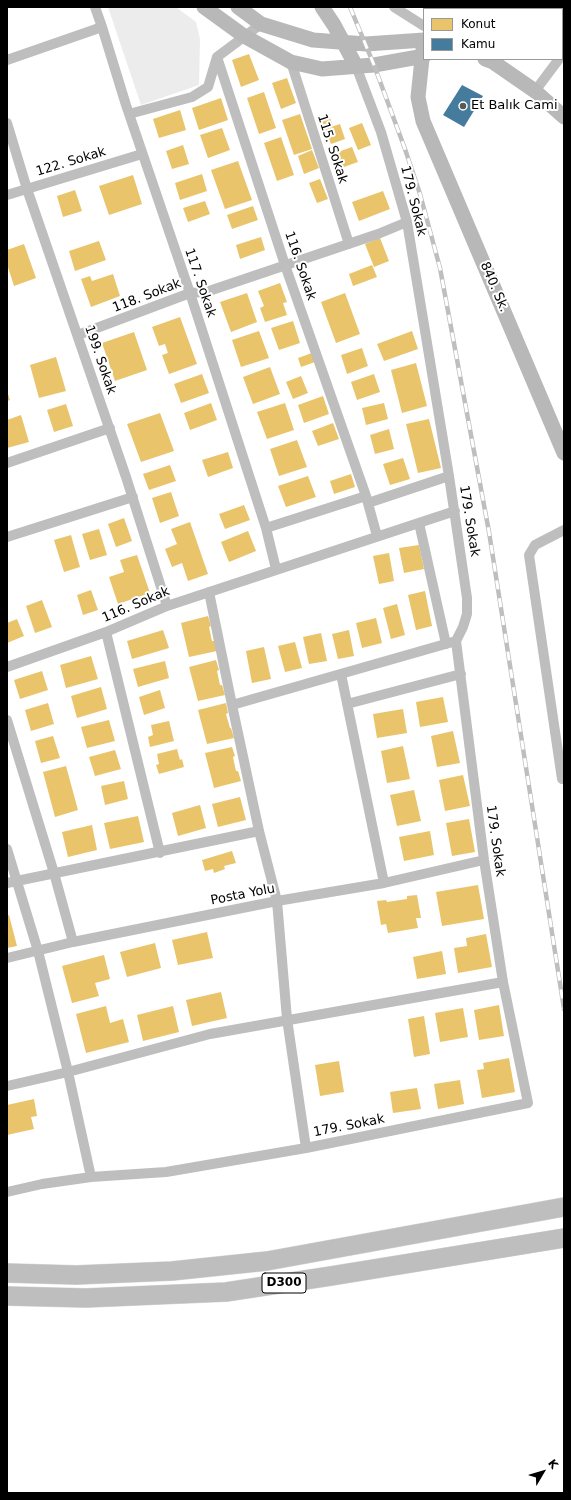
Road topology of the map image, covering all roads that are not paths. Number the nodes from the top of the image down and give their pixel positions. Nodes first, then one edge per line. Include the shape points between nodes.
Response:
1 (95, 7) edge
2 (204, 7) edge
3 (238, 7) edge
4 (322, 7) edge
5 (394, 7) edge
6 (260, 24) junction
7 (423, 25) edge
8 (102, 26) junction
9 (244, 36) junction
10 (423, 40) edge
11 (344, 42) junction
12 (217, 57) junction
13 (423, 57) edge
14 (7, 60) edge
15 (488, 60) edge
16 (558, 60) edge
17 (291, 62) junction
18 (356, 66) junction
19 (535, 91) junction
20 (129, 114) junction
21 (564, 117) edge
22 (7, 123) edge
23 (142, 154) junction
24 (27, 189) junction
25 (7, 195) edge
26 (407, 222) junction
27 (349, 244) junction
28 (285, 265) junction
29 (190, 293) junction
30 (78, 335) junction
31 (110, 428) junction
32 (564, 453) edge
33 (7, 464) edge
34 (449, 476) junction
35 (133, 497) junction
36 (367, 499) junction
37 (455, 511) junction
38 (419, 523) junction
39 (266, 528) junction
40 (564, 530) edge
41 (377, 536) junction
42 (7, 537) edge
43 (276, 569) junction
44 (209, 592) junction
45 (167, 606) junction
46 (106, 632) junction
47 (456, 641) junction
48 (446, 644) junction
49 (7, 667) edge
50 (341, 674) junction
51 (460, 674) junction
52 (347, 704) junction
53 (232, 705) junction
54 (7, 720) edge
55 (564, 778) edge
56 (259, 831) junction
57 (7, 849) edge
58 (160, 853) junction
59 (484, 860) junction
60 (54, 873) junction
61 (17, 881) junction
62 (7, 883) edge
63 (384, 883) junction
64 (277, 901) junction
65 (73, 942) junction
66 (38, 951) junction
67 (7, 958) edge
68 (503, 982) junction
69 (287, 1019) junction
70 (68, 1072) junction
71 (7, 1086) edge
72 (306, 1148) junction
73 (90, 1178) junction
74 (7, 1192) edge
75 (559, 1208) edge
76 (561, 1238) edge
77 (7, 1273) edge
78 (7, 1296) edge

1 - 8 street, 117. Sokak
2 - 9 main road
3 - 6 main road
4 - 11 main road
5 - 7 street
6 - 9 street
6 - 11 main road via 313,40
8 - 14 street
8 - 20 street, 117. Sokak
9 - 12 street
9 - 17 main road
10 - 11 main road via 366,44
11 - 18 main road
12 - 20 street via 208,87 192,97
12 - 28 street, 116. Sokak
13 - 18 main road
13 - 32 main road, 840. Sk. via 418,97 423,121
15 - 19 main road
16 - 19 street
17 - 18 main road via 322,69
17 - 27 street, 115. Sokak
18 - 26 street, 179. Sokak via 382,132
19 - 21 main road
20 - 23 street, 117. Sokak
22 - 24 street, 199. Sokak
23 - 24 street, 122. Sokak
23 - 29 street, 117. Sokak
24 - 25 street, 122. Sokak
24 - 30 street, 199. Sokak
26 - 27 street, 118. Sokak
26 - 34 street, 179. Sokak
27 - 28 street, 118. Sokak
28 - 29 street, 118. Sokak via 206,292
28 - 36 street, 116. Sokak
29 - 30 street, 118. Sokak
29 - 39 street, 117. Sokak
30 - 31 street, 199. Sokak
31 - 33 street
31 - 35 street, 199. Sokak
34 - 36 street
34 - 37 street, 179. Sokak
35 - 42 street
35 - 45 street, 199. Sokak
36 - 39 street
36 - 41 street, 116. Sokak
37 - 38 street, 116. Sokak
37 - 47 street, 179. Sokak via 467,598 467,614
38 - 41 street, 116. Sokak
38 - 48 street
39 - 43 street, 117. Sokak
40 - 55 street via 535,545 529,556 562,779
41 - 43 street, 116. Sokak
43 - 44 street, 116. Sokak
44 - 45 street, 116. Sokak
44 - 53 street
45 - 46 street, 116. Sokak
46 - 49 street, 116. Sokak
46 - 58 street
47 - 48 street
47 - 51 street, 179. Sokak
48 - 50 street
50 - 52 street
50 - 53 street
51 - 52 street
51 - 59 street, 179. Sokak
52 - 63 street
53 - 56 street
54 - 60 street
56 - 58 street
56 - 64 street
57 - 61 street
58 - 60 street
59 - 63 street, Posta Yolu
59 - 68 street, 179. Sokak
60 - 61 street
60 - 65 street
61 - 62 street
61 - 66 street
63 - 64 street, Posta Yolu
64 - 65 street, Posta Yolu
64 - 69 street
65 - 66 street, Posta Yolu
66 - 67 street, Posta Yolu
66 - 70 street
68 - 69 street
68 - 72 street, 179. Sokak via 528,1103
69 - 70 street via 210,1034
69 - 72 street
70 - 71 street
70 - 73 street
72 - 73 street, 179. Sokak via 166,1172
73 - 74 street, 179. Sokak via 42,1184
75 - 77 highway, D300 via 267,1261 165,1271 76,1275
76 - 78 highway, D300 via 226,1292 86,1298

